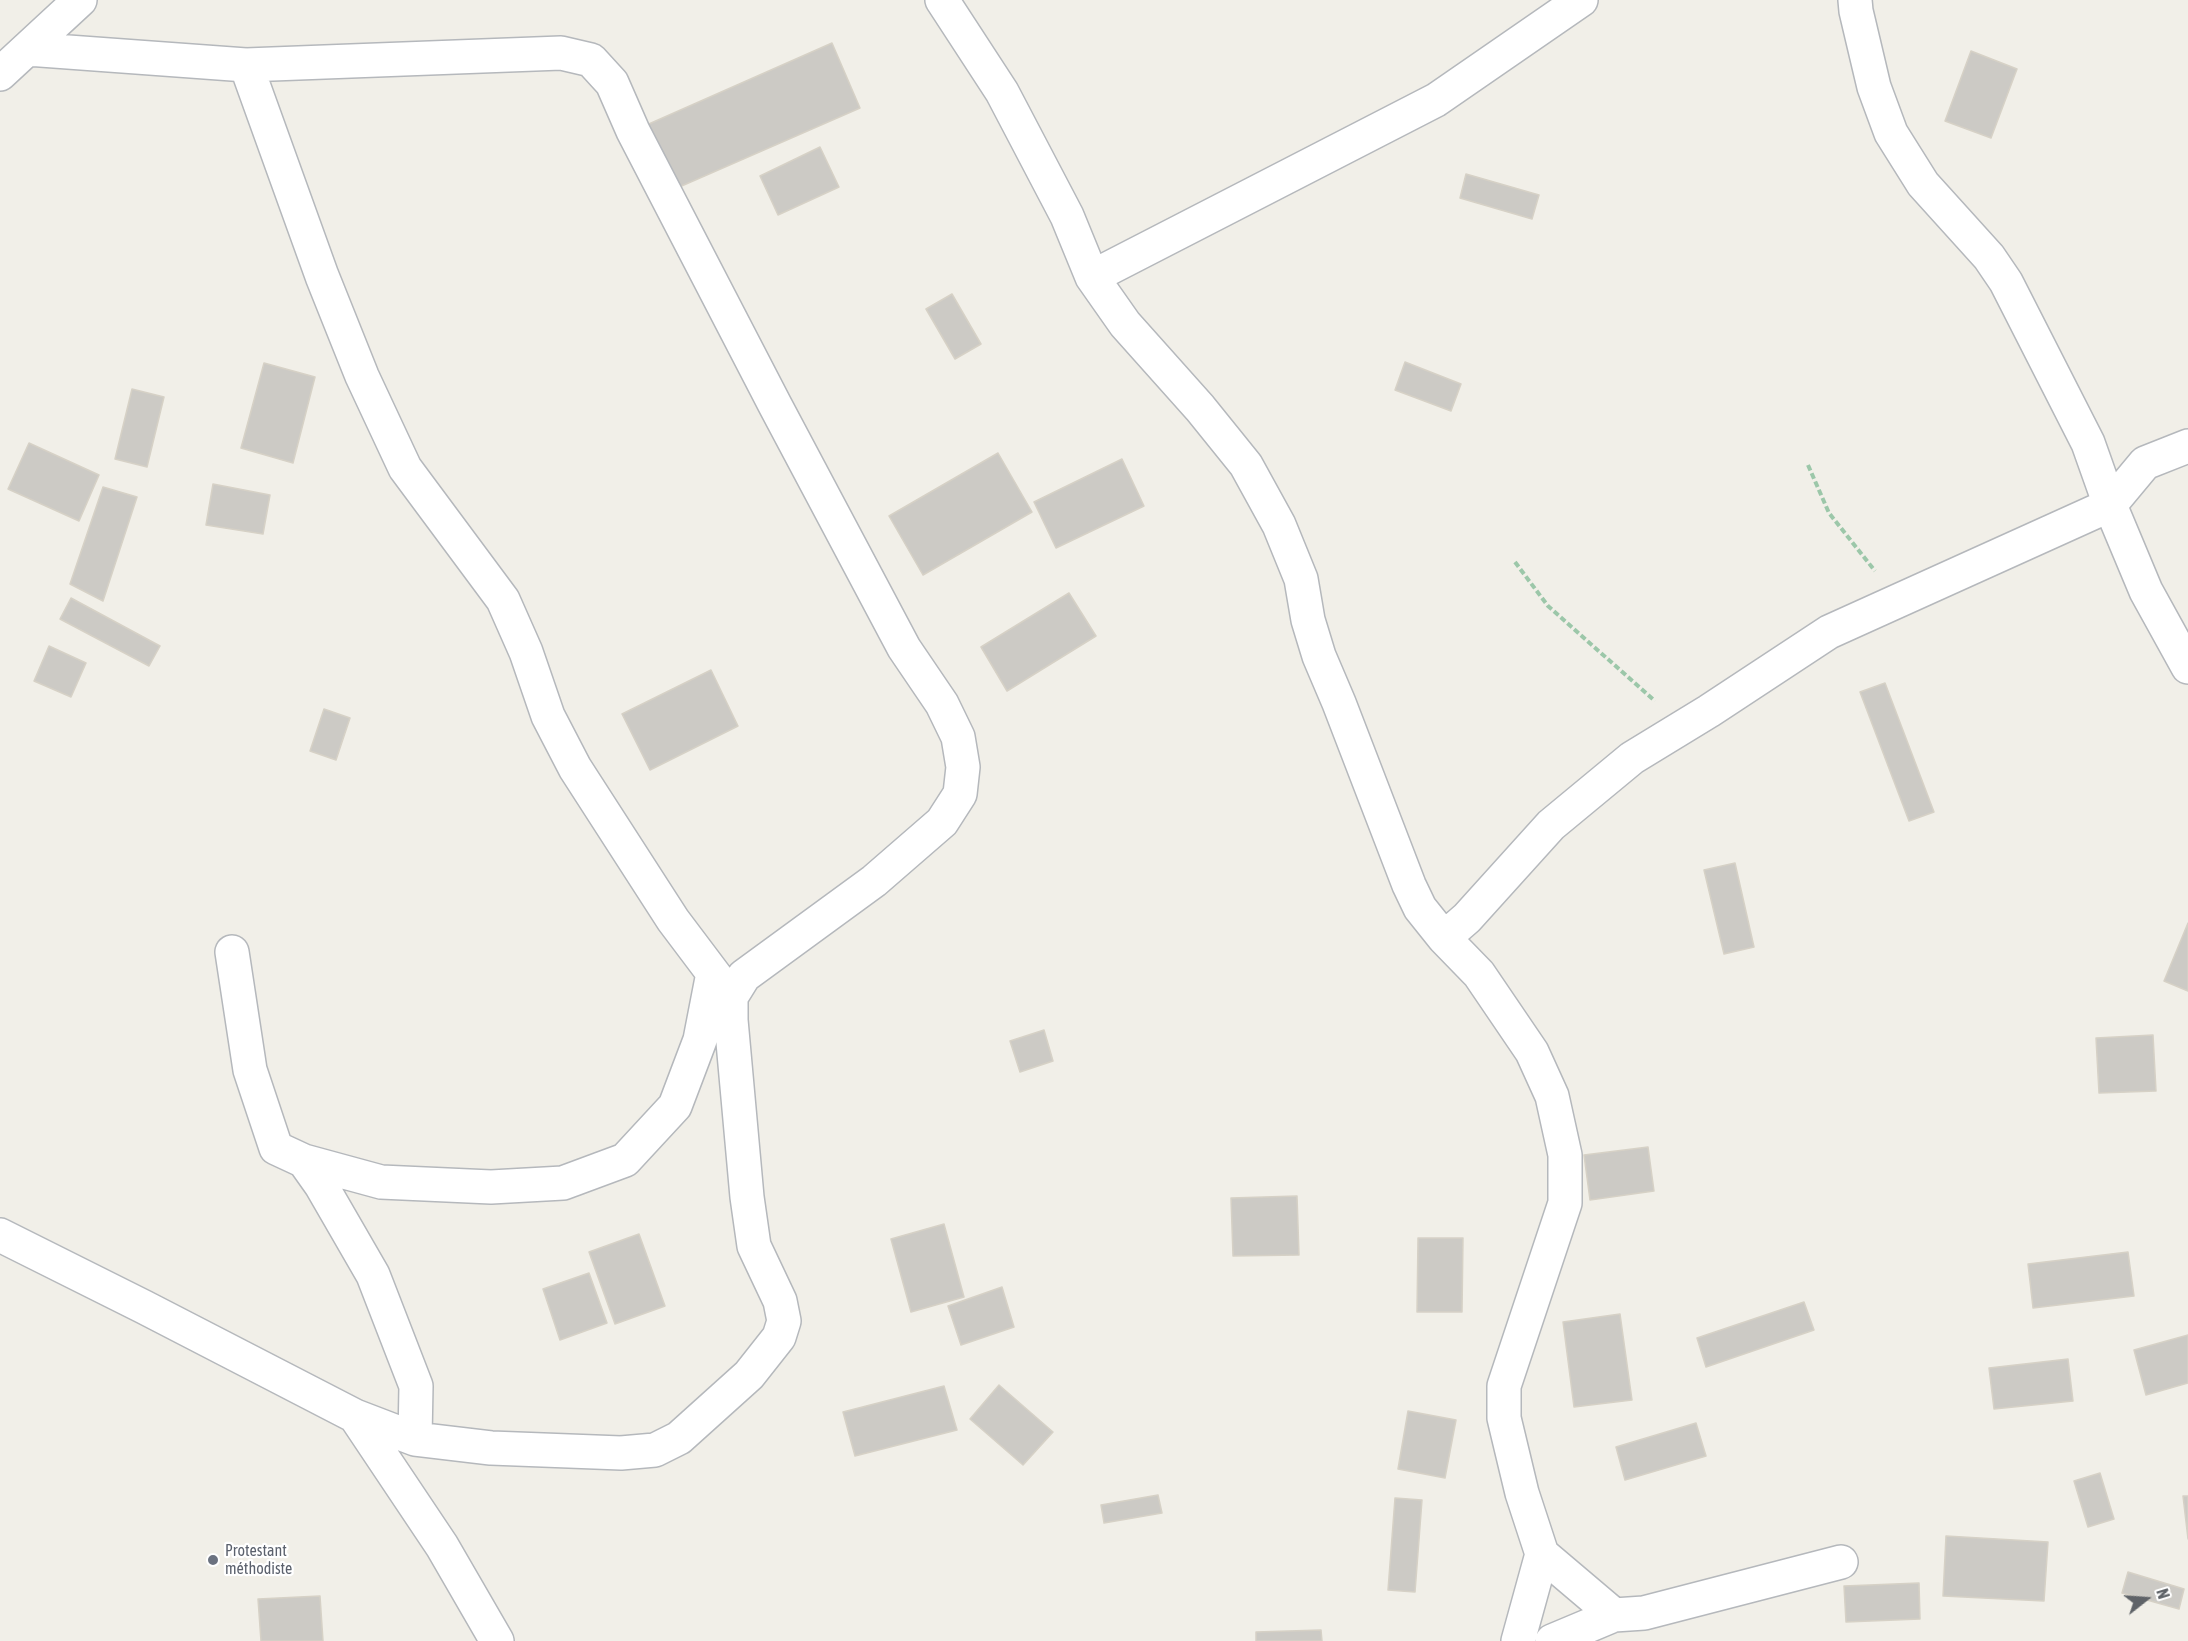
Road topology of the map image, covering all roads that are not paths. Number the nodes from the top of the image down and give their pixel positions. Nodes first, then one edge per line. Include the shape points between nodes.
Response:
1 (942, 0) edge
2 (1581, 0) edge
3 (1855, 0) edge
4 (76, 1) edge
5 (27, 50) junction
6 (246, 65) junction
7 (0, 74) edge
8 (1092, 277) junction
9 (2088, 443) junction
10 (2188, 446) edge
11 (2145, 463) junction
12 (2110, 505) junction
13 (2188, 667) edge
14 (1444, 938) junction
15 (232, 952) dead end
16 (722, 985) junction
17 (304, 1161) junction
18 (0, 1235) edge
19 (355, 1416) junction
20 (415, 1439) junction
21 (1542, 1554) junction
22 (1841, 1562) dead end
23 (1614, 1615) junction
24 (497, 1641) edge
25 (1518, 1641) edge
26 (1552, 1641) edge

1 - 8 street via 1002,92 1068,216
2 - 8 street via 1436,100
3 - 9 street via 1875,87 1891,133 1923,184 1989,257 2006,282
4 - 5 street
5 - 6 street
5 - 7 street
6 - 16 street via 322,276 405,468 503,600 548,717 575,768 673,920
6 - 16 street via 531,53 561,53 591,60 612,83 786,426 904,648 942,704 958,738 963,767 960,794 942,822 874,881 744,976
8 - 14 street via 1125,324 1246,465 1279,525 1301,579 1319,656 1408,885
9 - 11 street
9 - 12 street
10 - 11 street
11 - 12 street
12 - 13 street via 2146,591
12 - 14 street via 1829,632 1632,758 1551,825
14 - 21 street via 1479,974 1532,1052 1552,1096 1565,1155 1565,1203 1504,1386 1503,1418
15 - 17 street via 250,1070 276,1148
16 - 17 street via 675,1106 625,1160 563,1183 491,1187 381,1182
16 - 20 street via 731,1020 754,1246 780,1301 784,1321 779,1337 750,1375 679,1438 655,1450 621,1453 491,1448
17 - 20 street via 373,1275 416,1386
18 - 19 street
19 - 20 street
19 - 24 street via 442,1546
21 - 23 street
21 - 25 street
22 - 23 street via 1644,1613
23 - 26 street

